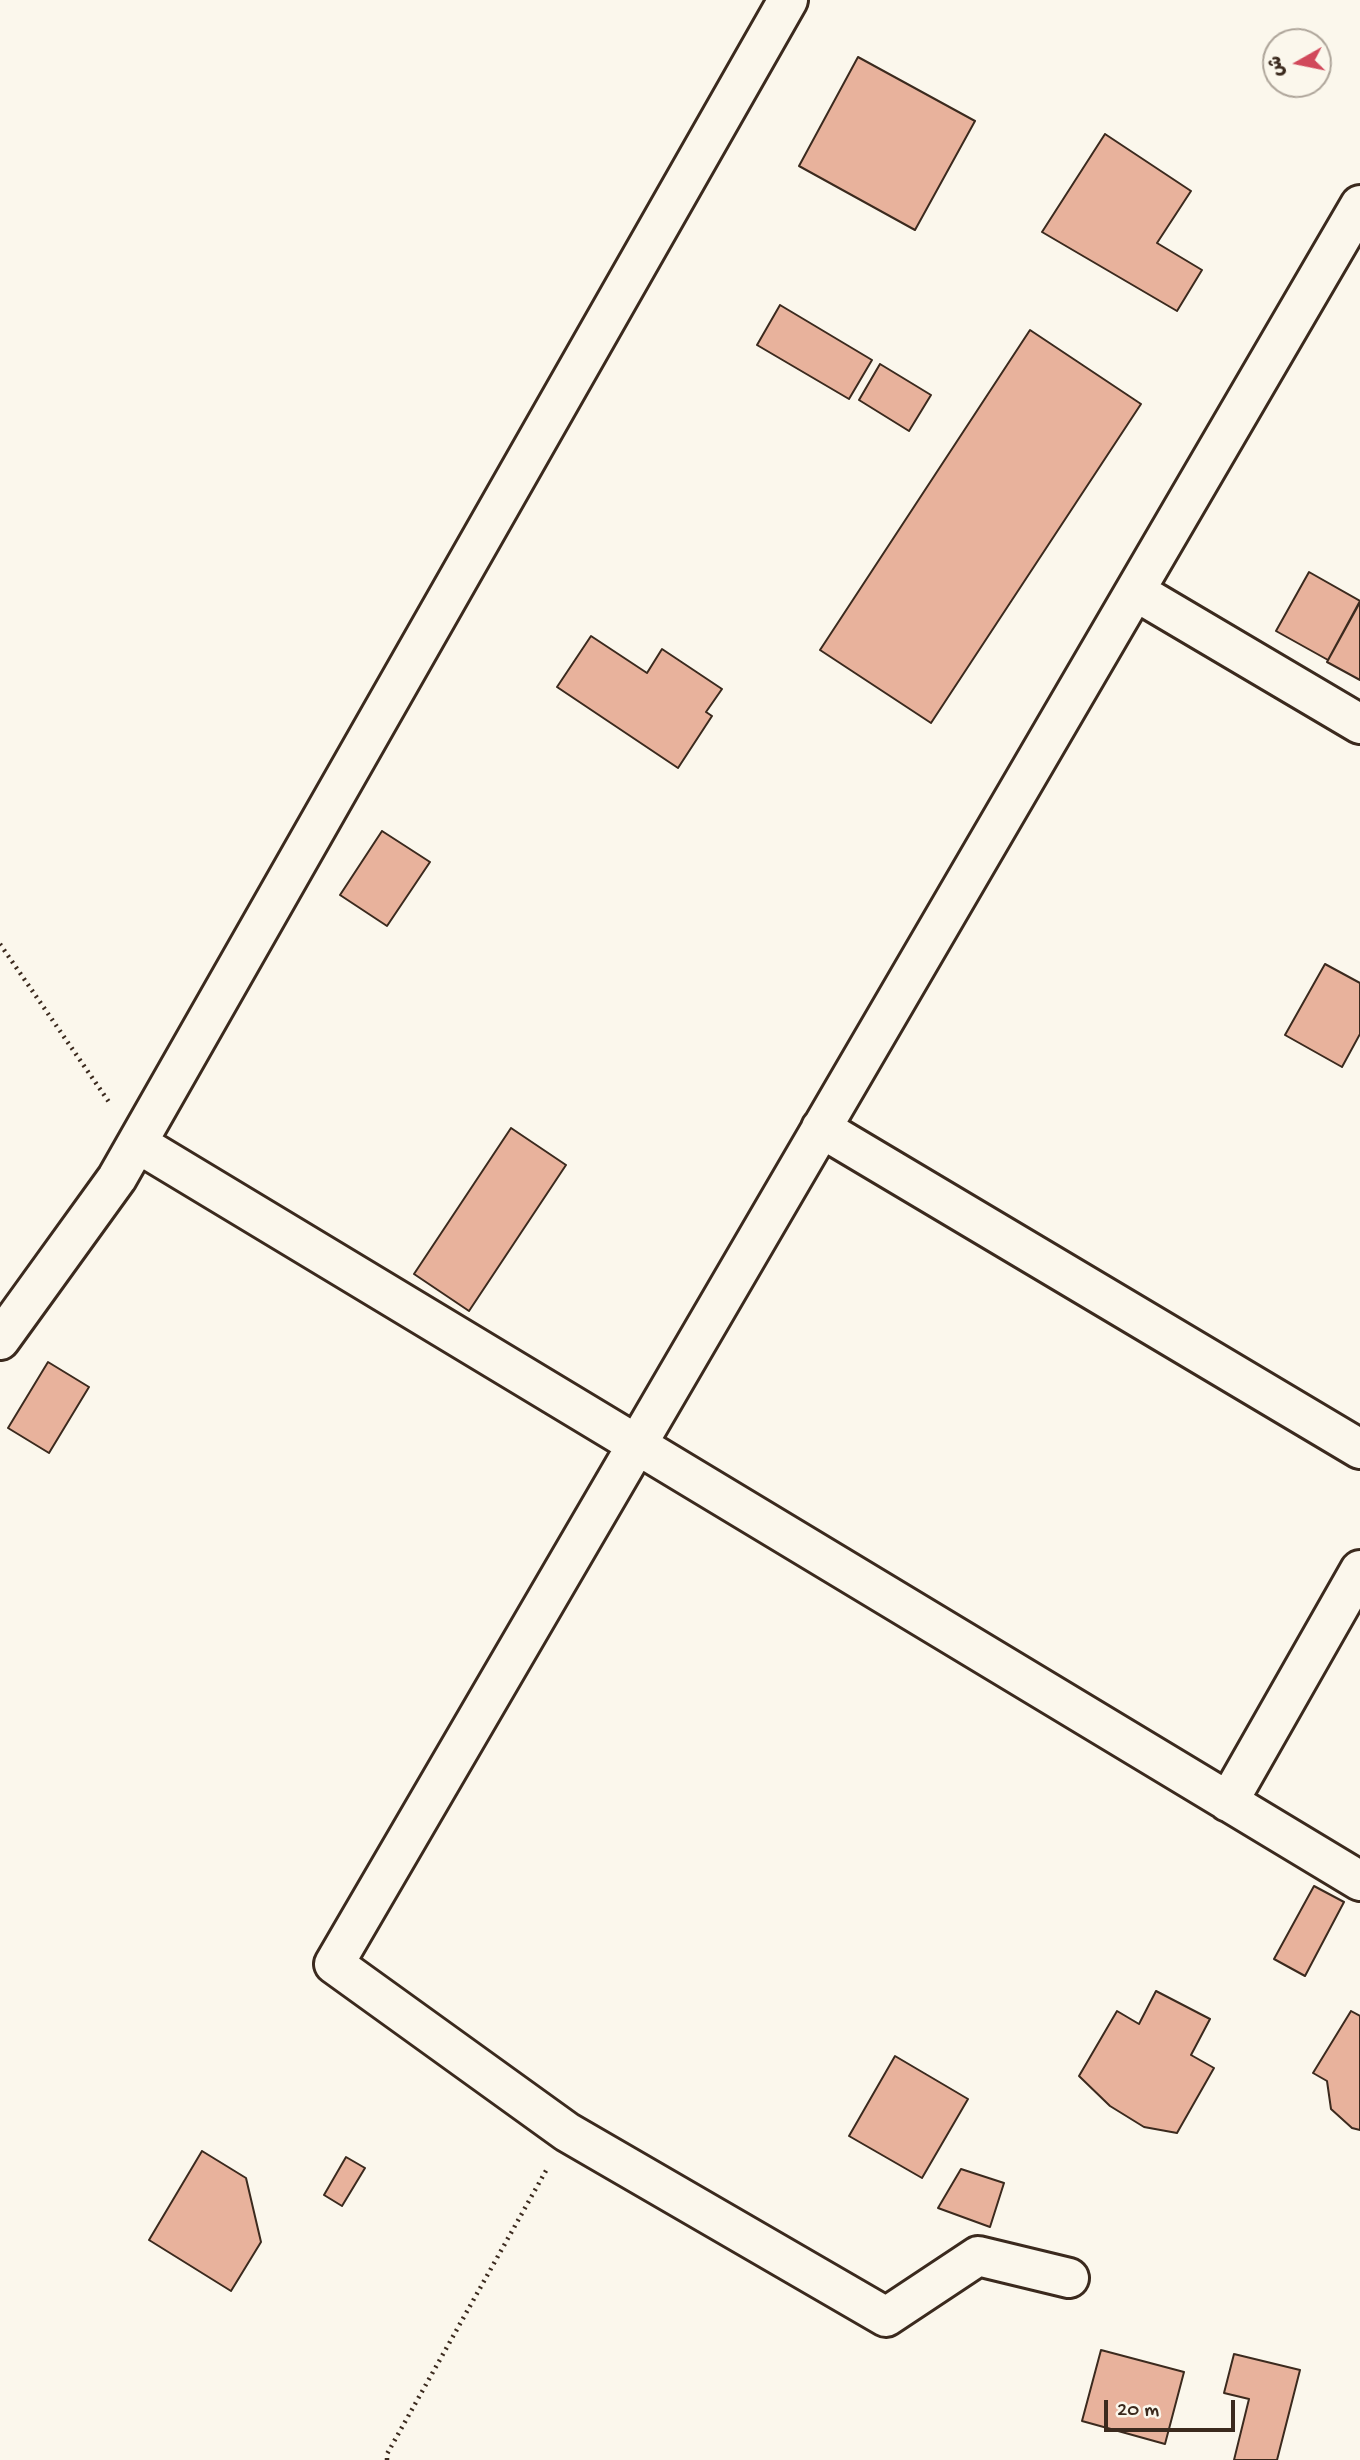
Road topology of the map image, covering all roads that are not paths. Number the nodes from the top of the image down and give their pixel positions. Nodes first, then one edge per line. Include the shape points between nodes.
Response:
1 (788, 0) edge
2 (1360, 205) edge
3 (1135, 591) junction
4 (1360, 724) edge
5 (821, 1128) junction
6 (137, 1143) junction
7 (0, 1340) edge
8 (635, 1444) junction
9 (1360, 1449) edge
10 (1360, 1570) edge
11 (1228, 1802) junction
12 (1360, 1881) edge
13 (1069, 2278) dead end

1 - 6 street
2 - 3 street
3 - 4 street
3 - 5 street
5 - 8 street
5 - 9 street
6 - 7 street via 117,1178
6 - 8 street
8 - 11 street
8 - 13 street via 334,1964 567,2132 886,2317 978,2256
10 - 11 street
11 - 12 street

